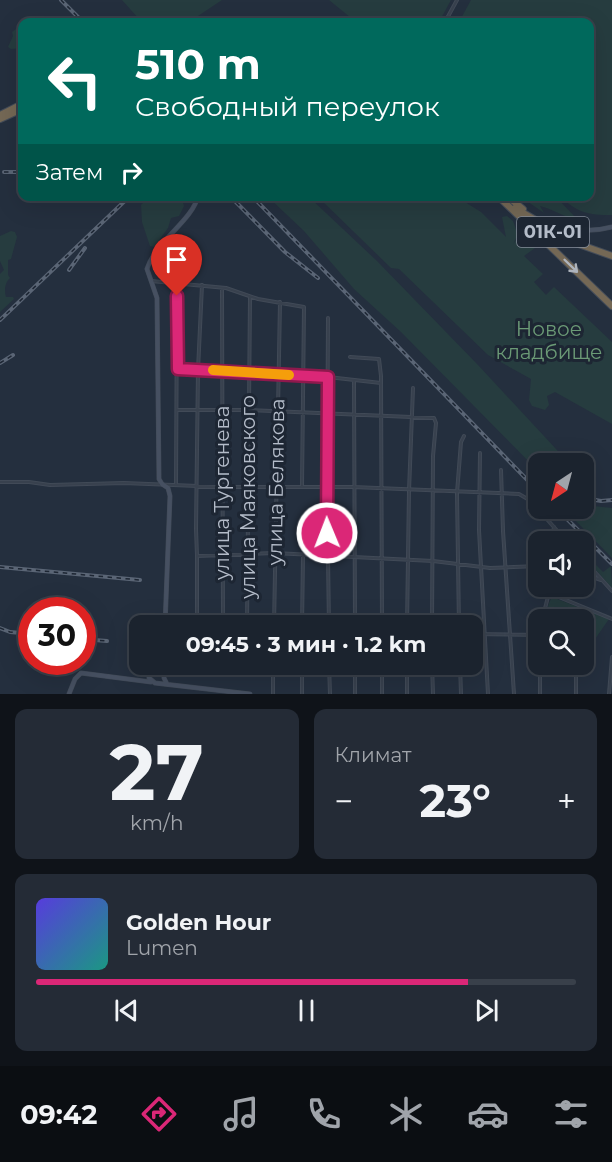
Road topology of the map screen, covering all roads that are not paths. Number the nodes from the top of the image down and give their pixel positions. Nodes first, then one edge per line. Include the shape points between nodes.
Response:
1 (457, 0) edge
2 (447, 18) edge
3 (18, 106) edge
4 (18, 111) edge
5 (0, 115) edge
6 (0, 119) edge
7 (196, 201) edge
8 (504, 201) edge
9 (506, 201) edge
10 (514, 201) edge
11 (541, 220) junction
12 (612, 227) edge
13 (612, 254) edge
14 (151, 281) junction
15 (202, 285) junction
16 (222, 288) junction
17 (177, 296) dead end
18 (250, 297) junction
19 (258, 299) junction
20 (280, 302) junction
21 (612, 306) edge
22 (251, 307) junction
23 (328, 318) dead end
24 (350, 357) dead end
25 (178, 369) junction
26 (198, 370) junction
27 (222, 371) junction
28 (249, 372) junction
29 (278, 375) junction
30 (302, 376) junction
31 (328, 377) junction
32 (354, 381) junction
33 (381, 383) junction
34 (413, 388) dead end
35 (177, 410) junction
36 (198, 410) junction
37 (249, 410) junction
38 (222, 411) junction
39 (278, 411) junction
40 (302, 412) junction
41 (328, 413) junction
42 (353, 415) junction
43 (381, 416) junction
44 (411, 416) junction
45 (464, 436) dead end
46 (480, 453) dead end
47 (501, 470) dead end
48 (0, 482) edge
49 (162, 484) junction
50 (176, 485) junction
51 (197, 486) junction
52 (249, 486) junction
53 (276, 486) junction
54 (302, 486) junction
55 (222, 487) junction
56 (327, 487) junction
57 (353, 488) junction
58 (382, 489) junction
59 (409, 491) junction
60 (432, 492) junction
61 (458, 493) junction
62 (479, 493) junction
63 (501, 494) junction
64 (554, 527) junction
65 (553, 531) edge
66 (557, 531) edge
67 (274, 553) junction
68 (247, 554) junction
69 (222, 555) junction
70 (303, 555) junction
71 (197, 556) junction
72 (328, 556) junction
73 (355, 557) junction
74 (381, 558) junction
75 (407, 560) junction
76 (433, 561) junction
77 (458, 563) junction
78 (482, 567) junction
79 (528, 567) edge
80 (507, 568) junction
81 (594, 571) edge
82 (594, 578) edge
83 (603, 581) junction
84 (612, 591) edge
85 (559, 597) edge
86 (166, 615) edge
87 (197, 615) edge
88 (223, 615) edge
89 (247, 615) edge
90 (274, 615) edge
91 (302, 615) edge
92 (329, 615) edge
93 (355, 615) edge
94 (382, 615) edge
95 (407, 615) edge
96 (432, 615) edge
97 (459, 615) edge
98 (612, 619) edge
99 (485, 634) junction
100 (509, 635) junction
101 (528, 635) edge
102 (612, 657) edge
103 (273, 675) edge
104 (302, 675) edge
105 (329, 675) edge
106 (355, 675) edge
107 (382, 675) edge
108 (407, 675) edge
109 (432, 675) edge
110 (460, 675) edge
111 (540, 675) edge
112 (576, 675) edge
113 (149, 676) joint
114 (164, 678) joint
115 (147, 681) junction
116 (153, 682) junction
117 (159, 683) junction
118 (167, 684) junction
119 (69, 694) edge
120 (250, 694) edge
121 (273, 694) edge
122 (302, 694) edge
123 (330, 694) edge
124 (356, 694) edge
125 (382, 694) edge
126 (407, 694) edge
127 (433, 694) edge
128 (460, 694) edge
129 (488, 694) edge
130 (514, 694) edge
131 (540, 694) edge
132 (576, 694) edge
133 (609, 694) edge

1 - 2 street
3 - 5 highway
4 - 6 highway
7 - 14 street via 148,265
8 -> 21 highway
9 - 13 highway, 01К-01 via 556,234 588,249
10 - 11 highway, 01К-01
11 - 12 street via 586,232
11 - 13 highway, 01К-01
14 - 15 street
14 - 49 street via 157,298
15 - 16 street
15 - 26 street
16 - 18 street
16 - 27 street, улица Тургенева
17 - 25 street
18 - 19 street
18 - 22 street, улица Маяковского
19 - 20 street
19 - 22 street
20 - 29 street, улица Белякова
20 - 30 street via 304,307
22 - 28 street, улица Маяковского
23 - 31 street
24 - 33 street via 379,359
25 - 26 street
25 - 35 street
26 - 27 street
26 - 36 street
27 - 28 street
27 - 38 street, улица Тургенева
28 - 29 street
28 - 37 street, улица Маяковского
29 - 30 street
29 - 39 street, улица Белякова
30 - 31 street
30 - 40 street
31 - 32 street
31 - 41 street
32 - 33 street
32 - 42 street
33 - 43 street
34 - 44 street
35 - 36 street
35 - 50 street
36 - 38 street
36 - 51 street
37 - 38 street
37 - 39 street
37 - 52 street, улица Маяковского
38 - 55 street, улица Тургенева
39 - 40 street
39 - 53 street, улица Белякова
40 - 41 street
40 - 54 street
41 - 42 street
41 - 56 street
42 - 43 street
42 - 57 street
43 - 44 street
43 - 58 street
44 - 59 street
44 - 60 street via 434,418 436,423
45 - 61 street
46 - 62 street
47 - 63 street
48 - 49 street via 50,486
49 - 50 street
49 - 86 street via 170,496
50 - 51 street
51 - 55 street
51 - 71 street
52 - 53 street
52 - 55 street
52 - 68 street, улица Маяковского
53 - 54 street
53 - 67 street, улица Белякова
54 - 56 street
55 - 69 street, улица Тургенева
56 - 57 street
56 - 72 street
57 - 58 street
57 - 73 street
58 - 59 street
58 - 74 street
59 - 60 street
59 - 75 street
60 - 61 street
60 - 76 street
61 - 62 street
61 - 77 street
62 - 63 street
62 - 78 street
63 - 64 street via 524,495
63 - 80 street
64 - 65 street
64 - 66 street
67 - 68 street
67 - 70 street
67 - 90 street, улица Белякова
68 - 69 street
68 - 89 street, улица Маяковского
69 - 71 street
69 - 88 street, улица Тургенева
70 - 72 street
70 - 91 street
71 - 87 street
72 - 73 street
72 - 92 street
73 - 74 street
73 - 93 street
74 - 75 street
74 - 94 street
75 - 76 street
75 - 95 street
76 - 77 street
76 - 96 street
77 - 78 street
77 - 97 street
78 - 80 street
78 - 99 street
79 - 80 street
80 - 100 street
81 - 83 street
82 - 83 street
83 - 84 street
85 - 98 street
99 - 100 street
99 - 129 street
100 - 101 street
100 - 130 street
102 - 133 street
103 - 121 street
104 - 122 street
105 - 123 street
106 - 124 street
107 - 125 street
108 - 126 street
109 - 127 street
110 - 128 street
111 - 131 street
112 - 132 street
113 - 115 street
113 - 116 street
114 - 117 street
114 - 118 street
115 - 116 street
115 - 119 street via 79,674
116 - 117 street
117 - 118 street
118 - 120 street

